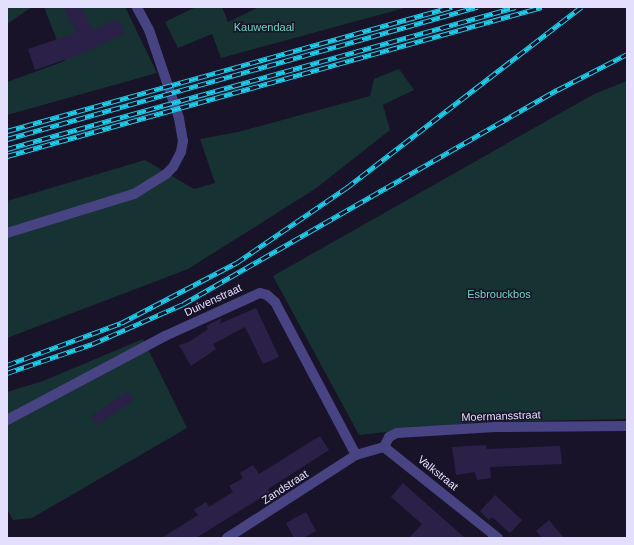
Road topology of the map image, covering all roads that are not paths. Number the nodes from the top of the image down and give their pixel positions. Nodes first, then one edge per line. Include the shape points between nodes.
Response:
1 (137, 7) edge
2 (7, 233) edge
3 (7, 420) edge
4 (627, 426) edge
5 (384, 447) junction
6 (356, 455) junction
7 (227, 538) edge
8 (498, 538) edge

1 - 2 street via 149,30 179,118 183,141 181,152 173,167 165,175 134,194
3 - 6 street, Duivenstraat via 164,336 260,293 275,302
4 - 5 street, Moermansstraat via 495,427 397,433 389,437
5 - 6 street
5 - 8 street, Valkstraat
6 - 7 street, Zandstraat

